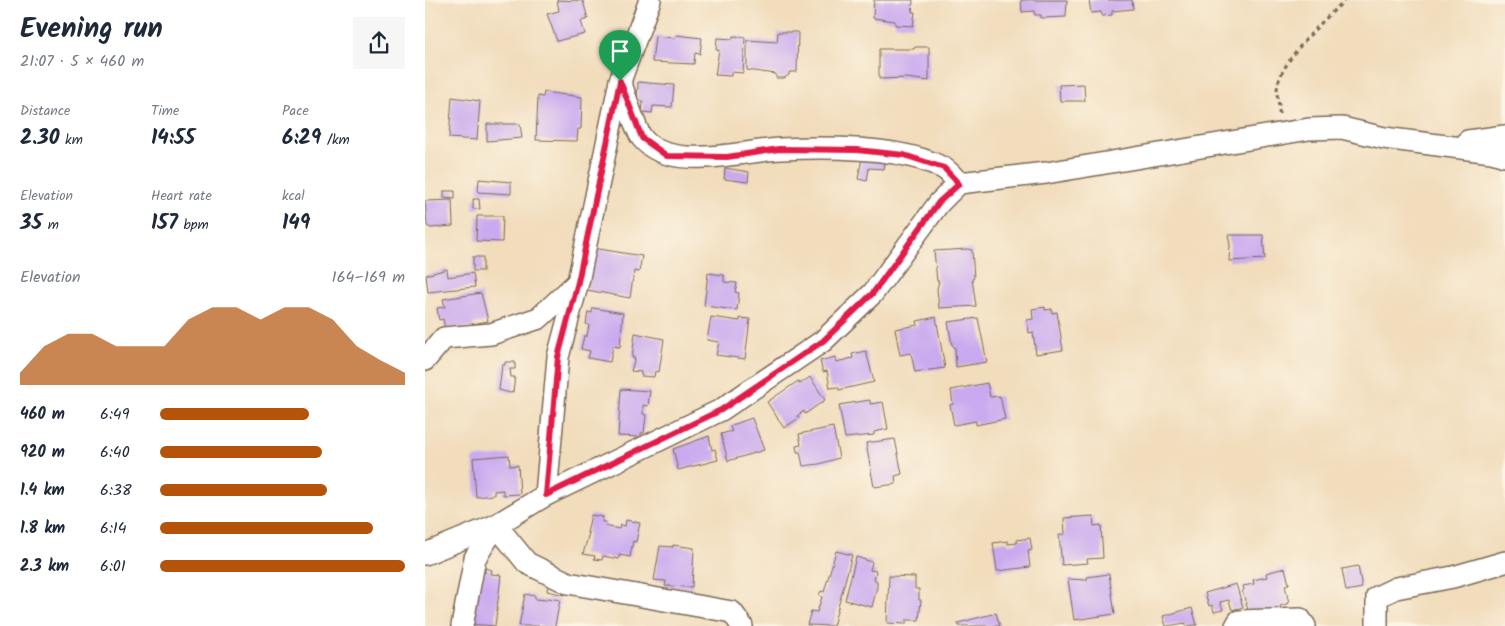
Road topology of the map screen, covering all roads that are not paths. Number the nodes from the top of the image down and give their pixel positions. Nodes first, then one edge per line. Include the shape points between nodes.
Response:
1 (650, 0) edge
2 (620, 81) junction
3 (1505, 136) edge
4 (1441, 145) junction
5 (1505, 156) edge
6 (959, 184) junction
7 (578, 282) junction
8 (425, 360) edge
9 (546, 495) junction
10 (496, 526) junction
11 (425, 554) edge
12 (1505, 562) edge
13 (462, 626) edge
14 (742, 626) edge
15 (1236, 626) edge
16 (1305, 626) edge
17 (1377, 626) edge

1 - 2 street
2 - 6 street via 642,138 667,156 727,157 779,149 857,150 904,155 944,168
2 - 7 street
3 - 4 street
4 - 5 street
4 - 6 street via 1384,138 1342,128 1281,133 1047,173
6 - 9 street via 939,202 873,293 823,341 721,410
7 - 8 street via 539,318 491,334 444,338
7 - 9 street via 558,357
9 - 10 street
10 - 11 street
10 - 13 street via 475,558
10 - 14 street via 527,563 568,583 732,612
12 - 17 street via 1453,577 1396,588 1377,597
15 - 16 street via 1239,621 1300,619

